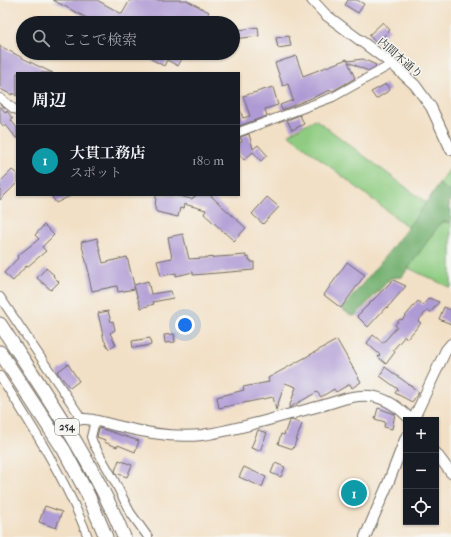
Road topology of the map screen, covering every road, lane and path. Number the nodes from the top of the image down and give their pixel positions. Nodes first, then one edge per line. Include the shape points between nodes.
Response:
1 (312, 0) edge
2 (392, 64) junction
3 (0, 98) edge
4 (16, 110) edge
5 (240, 132) edge
6 (451, 150) edge
7 (0, 297) edge
8 (0, 324) edge
9 (451, 344) edge
10 (0, 352) edge
11 (0, 376) edge
12 (409, 417) edge
13 (413, 417) edge
14 (82, 419) junction
15 (95, 421) junction
16 (66, 425) junction
17 (54, 433) junction
18 (403, 445) edge
19 (439, 457) edge
20 (451, 473) edge
21 (88, 537) edge
22 (106, 537) edge
23 (124, 537) edge
24 (148, 537) edge
25 (365, 537) edge

1 - 2 street, 内間木通り via 326,15
2 - 5 street via 333,97
2 - 6 street, 内間木通り via 415,85 431,107
3 - 4 street
7 - 14 street
8 - 16 highway, 254
9 - 13 street
10 - 17 highway, 254
11 - 21 street via 48,454
12 - 15 street via 390,402 366,396 201,435 147,433
14 - 15 street
14 - 16 street
15 - 24 street via 91,437 93,443 130,512
16 - 17 street
16 - 23 highway, 254 via 99,484
17 - 22 highway, 254 via 88,495
18 - 25 street
19 - 20 street

